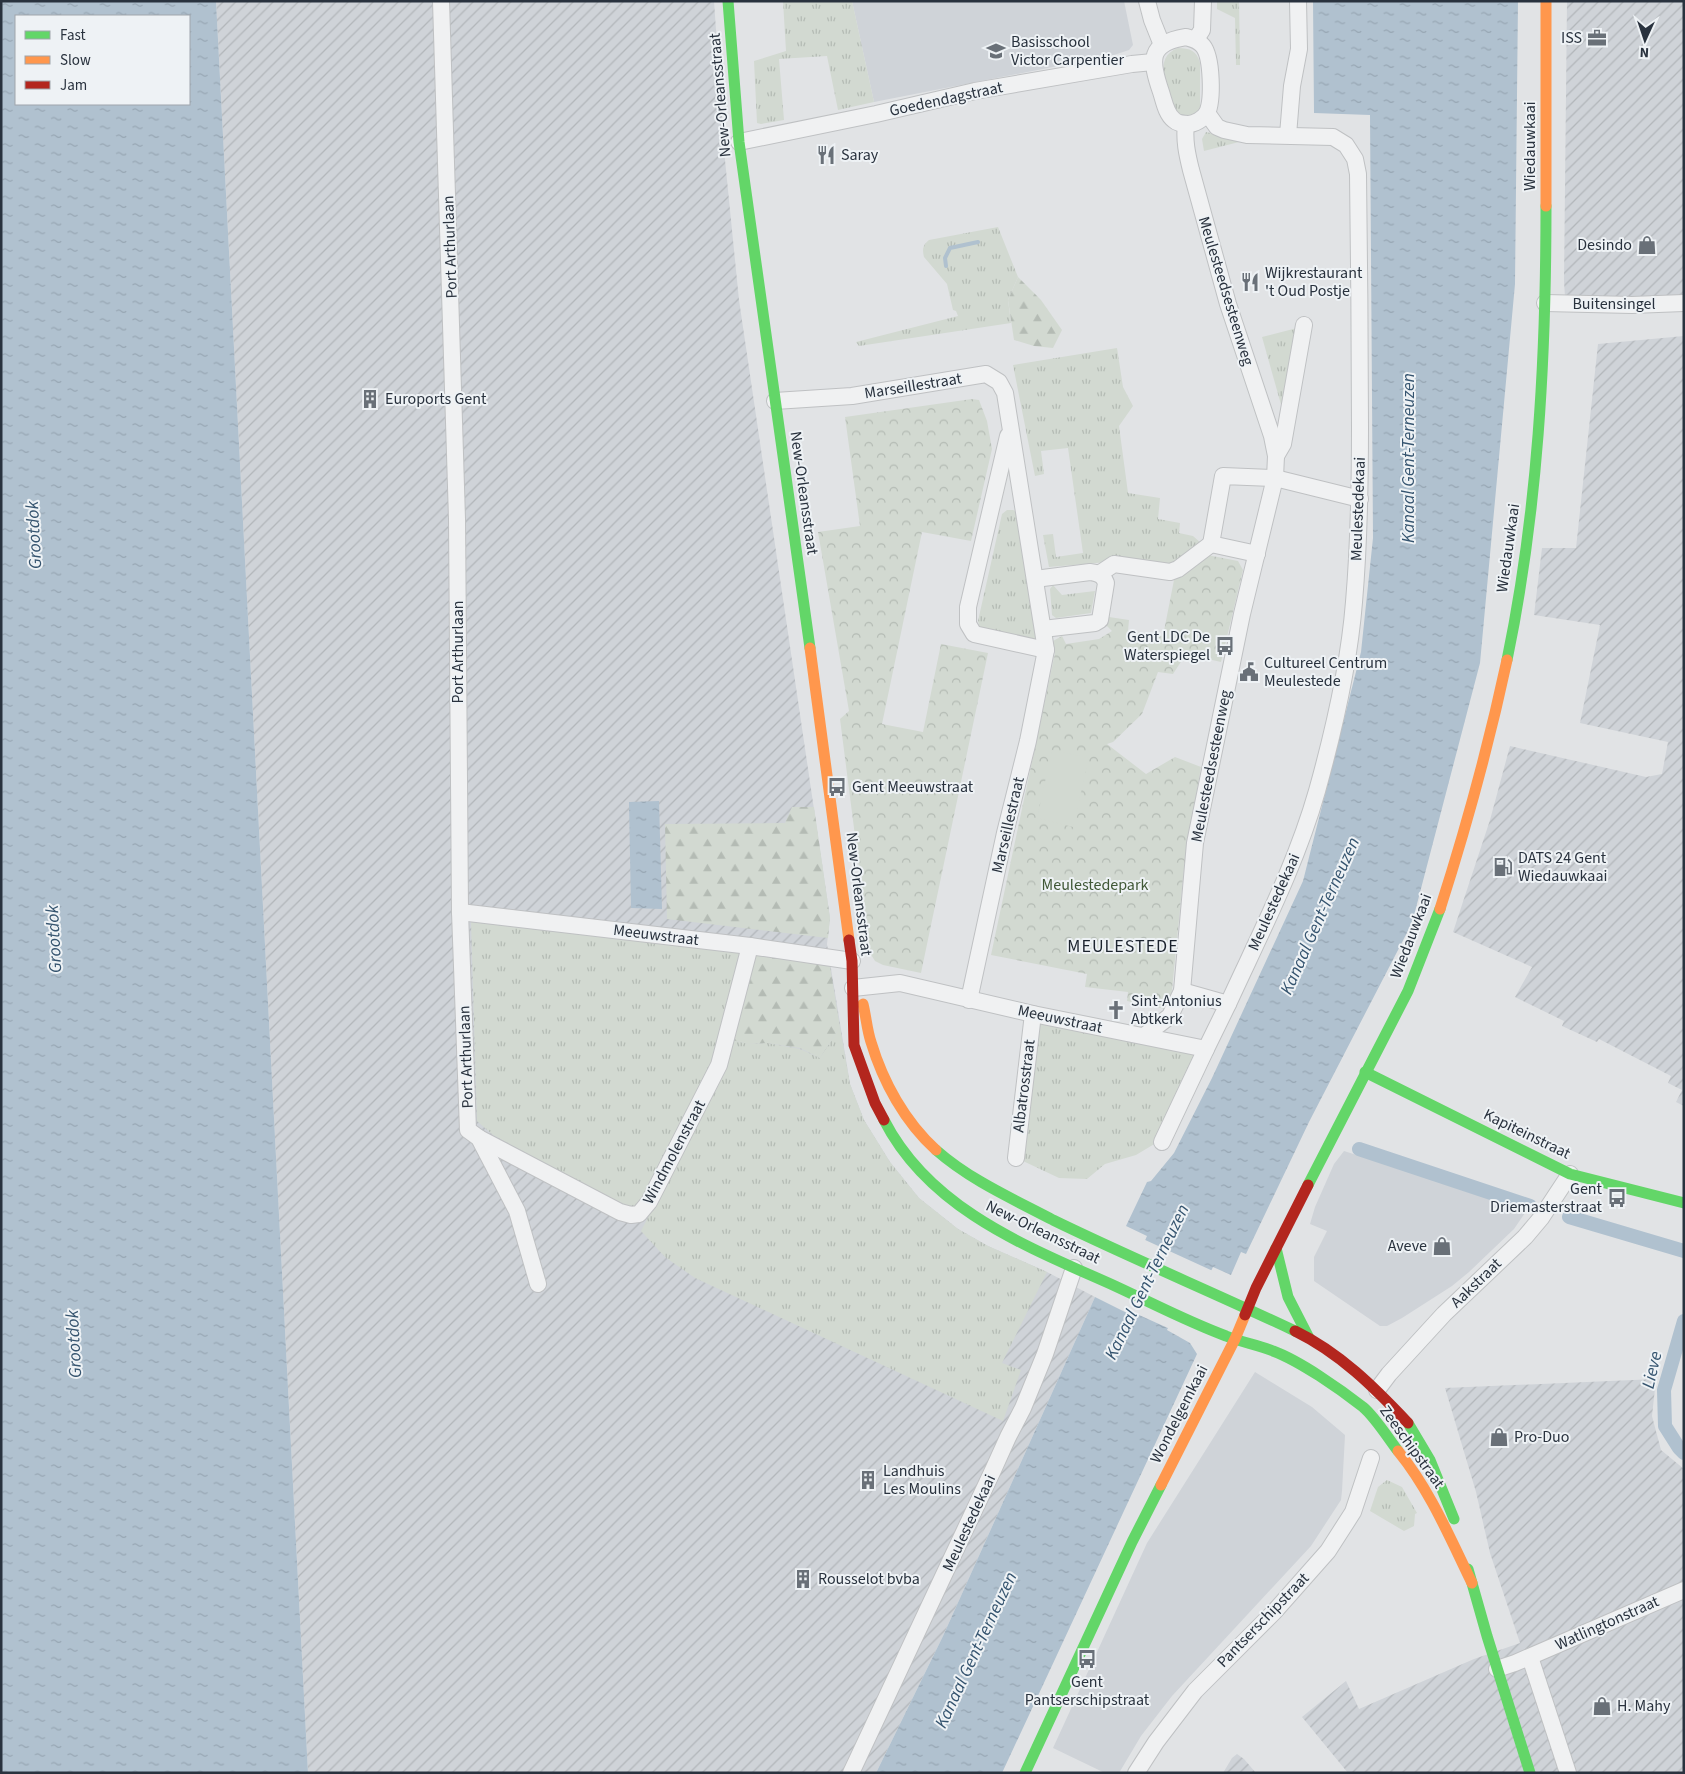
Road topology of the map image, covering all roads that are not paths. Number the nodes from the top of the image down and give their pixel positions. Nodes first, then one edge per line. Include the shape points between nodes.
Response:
1 (441, 1) edge
2 (728, 1) edge
3 (1147, 1) edge
4 (1204, 1) edge
5 (1298, 1) edge
6 (1546, 1) edge
7 (1196, 40) junction
8 (1162, 45) junction
9 (1153, 62) junction
10 (1206, 113) junction
11 (1186, 124) junction
12 (1288, 131) junction
13 (739, 142) junction
14 (1545, 303) junction
15 (1684, 304) edge
16 (1304, 325) dead end
17 (775, 402) junction
18 (1010, 429) junction
19 (1276, 456) junction
20 (1275, 478) junction
21 (1022, 499) junction
22 (1360, 499) junction
23 (992, 500) junction
24 (1211, 544) junction
25 (1257, 554) junction
26 (1099, 574) junction
27 (1035, 579) junction
28 (1043, 630) junction
29 (1046, 650) junction
30 (460, 912) junction
31 (750, 946) junction
32 (852, 961) junction
33 (854, 988) junction
34 (1182, 991) junction
35 (969, 1000) junction
36 (1228, 1004) junction
37 (1033, 1014) junction
38 (1147, 1037) junction
39 (1206, 1050) junction
40 (1365, 1072) junction
41 (480, 1138) junction
42 (1162, 1142) dead end
43 (1016, 1158) dead end
44 (1570, 1174) junction
45 (1684, 1203) edge
46 (1276, 1248) junction
47 (1074, 1268) junction
48 (538, 1284) dead end
49 (1248, 1309) junction
50 (1308, 1338) junction
51 (1235, 1339) junction
52 (1377, 1390) junction
53 (1371, 1458) dead end
54 (1472, 1583) junction
55 (1684, 1590) edge
56 (1530, 1657) junction
57 (1497, 1669) junction
58 (851, 1773) edge
59 (1025, 1773) edge
60 (1136, 1773) edge
61 (1530, 1773) edge
62 (1568, 1773) edge

1 - 30 street, Port Arthurlaan via 457,518
2 - 13 main road, New-Orleansstraat
3 - 8 street
4 - 7 street via 1203,24
5 - 12 street via 1299,49
6 - 14 main road, Wiedauwkaai
7 - 8 street via 1186,37
7 - 10 street via 1208,53 1210,62 1210,104
8 - 9 street
9 - 11 street via 1168,113 1174,121
9 - 13 street, Goedendagstraat via 975,91
10 - 11 street via 1194,124
10 - 12 street, Meulestedekaai via 1217,127 1246,135
11 - 19 street, Meulesteedsesteenweg via 1184,135 1191,170 1228,304
12 - 22 street, Meulestedekaai via 1333,137 1346,145 1355,159 1358,174
13 - 17 main road, New-Orleansstraat
14 - 15 street, Buitensingel
14 - 40 main road, Wiedauwkaai via 1541,406 1528,530 1497,707 1459,850 1434,928 1408,991
16 - 19 street, Meulesteedsesteenweg via 1283,444
17 - 18 street, Marseillestraat via 852,396 986,374 998,382 1005,393
17 - 32 main road, New-Orleansstraat
18 - 21 street, Marseillestraat
18 - 23 street, Marseillestraat
19 - 20 street, Meulesteedsesteenweg
20 - 22 street
20 - 24 street via 1223,476
20 - 25 street, Meulesteedsesteenweg
21 - 23 street via 1004,495
21 - 27 street, Marseillestraat
22 - 36 street, Meulestedekaai via 1354,604 1346,662 1319,784 1299,846
23 - 29 street, Marseillestraat via 968,607 968,624 974,634
24 - 25 street
24 - 26 street via 1170,572 1114,564
25 - 34 street, Meulesteedsesteenweg via 1195,844
26 - 27 street via 1090,572
26 - 28 street via 1106,583 1100,620
27 - 28 street, Marseillestraat
28 - 29 street, Marseillestraat
29 - 35 street, Marseillestraat
30 - 31 street, Meeuwstraat
30 - 41 street, Port Arthurlaan via 468,1130
31 - 32 street, Meeuwstraat
31 - 41 street, Windmolenstraat via 719,1066 649,1202 639,1214 620,1212
32 - 33 main road, New-Orleansstraat
33 - 35 street, Meeuwstraat via 900,983
33 - 47 main road, New-Orleansstraat via 854,1045 875,1103 894,1140 920,1173 950,1200 988,1226
33 - 49 main road, New-Orleansstraat via 864,1006 871,1042 902,1111 952,1164 1111,1248
34 - 36 street
34 - 38 street via 1170,1016
35 - 37 street, Meeuwstraat
36 - 39 street, Meulestedekaai
37 - 38 street, Meeuwstraat
37 - 43 street, Albatrosstraat
38 - 39 street, Meeuwstraat
39 - 42 street
40 - 44 main road, Kapiteinstraat
40 - 46 main road, Wondelgemkaai
41 - 48 street, Port Arthurlaan via 517,1211
44 - 45 main road, Kapiteinstraat
44 - 52 street, Aakstraat via 1541,1218 1444,1314
46 - 49 main road, Wondelgemkaai
46 - 50 main road via 1288,1297
47 - 51 main road, New-Orleansstraat
47 - 58 street, Meulestedekaai via 1023,1408
49 - 50 main road, Zeeschipstraat
49 - 51 main road, Wondelgemkaai
50 - 52 main road, Zeeschipstraat via 1342,1360
51 - 54 main road, Zeeschipstraat via 1274,1351 1364,1408 1408,1463 1435,1508
51 - 59 main road, Wondelgemkaai via 1132,1542
52 - 54 main road, Zeeschipstraat via 1410,1426 1430,1460 1457,1528
53 - 60 street, Pantserschipstraat via 1353,1512 1328,1551 1274,1612 1195,1691
54 - 57 main road, Zeeschipstraat
55 - 56 street, Watlingtonstraat
56 - 57 street, Watlingtonstraat
56 - 62 street
57 - 61 main road, Zeeschipstraat

